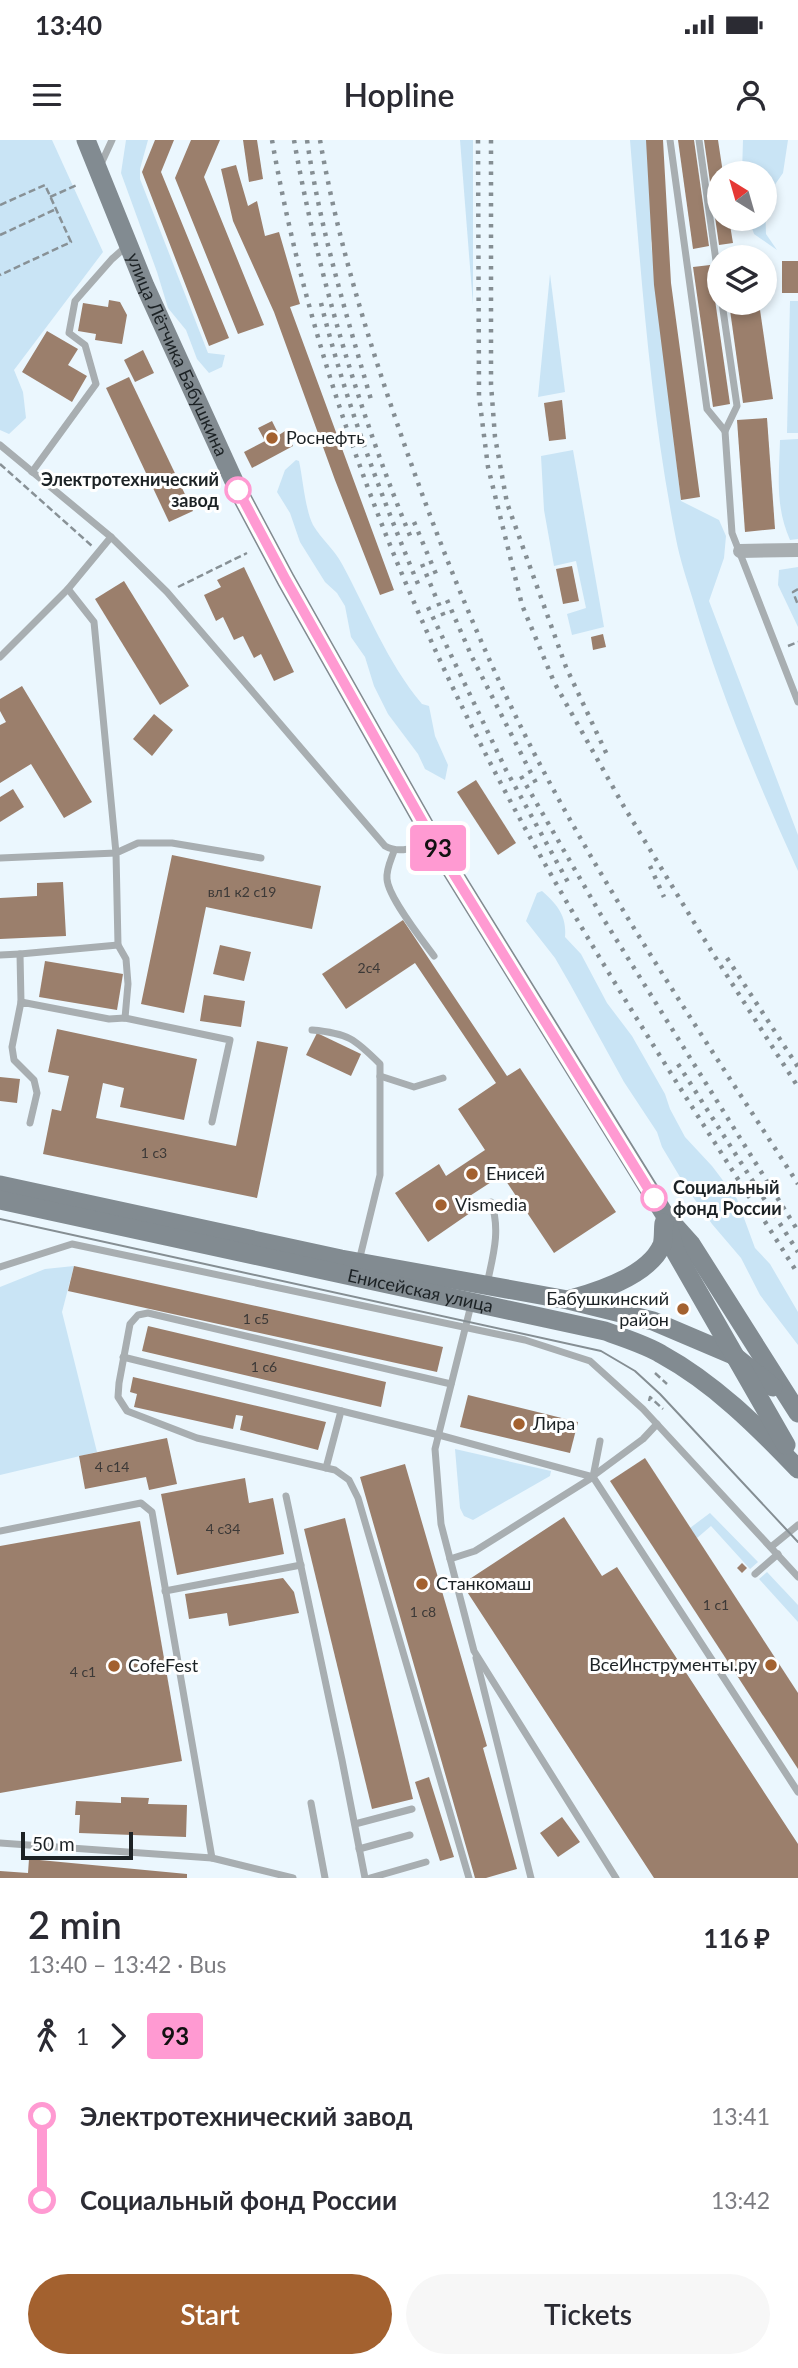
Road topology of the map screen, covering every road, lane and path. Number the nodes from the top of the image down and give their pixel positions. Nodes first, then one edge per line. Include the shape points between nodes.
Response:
1 (86, 140) edge
2 (112, 140) edge
3 (670, 140) edge
4 (699, 140) edge
5 (98, 170) junction
6 (77, 185) dead end
7 (50, 197) junction
8 (0, 205) edge
9 (56, 209) junction
10 (0, 235) edge
11 (128, 244) junction
12 (714, 245) edge
13 (0, 275) edge
14 (724, 315) edge
15 (725, 431) junction
16 (0, 445) edge
17 (0, 464) edge
18 (32, 472) junction
19 (111, 537) junction
20 (798, 550) edge
21 (740, 551) junction
22 (98, 552) junction
23 (247, 553) dead end
24 (68, 589) junction
25 (798, 589) edge
26 (167, 592) junction
27 (798, 605) edge
28 (0, 657) edge
29 (798, 702) edge
30 (434, 842) junction
31 (394, 851) junction
32 (117, 853) junction
33 (0, 858) edge
34 (261, 858) dead end
35 (118, 946) junction
36 (20, 954) junction
37 (0, 955) edge
38 (434, 956) dead end
39 (21, 1002) junction
40 (125, 1018) junction
41 (312, 1030) dead end
42 (380, 1076) junction
43 (443, 1078) dead end
44 (212, 1122) dead end
45 (30, 1123) dead end
46 (0, 1185) edge
47 (0, 1200) edge
48 (491, 1202) dead end
49 (665, 1214) junction
50 (359, 1262) junction
51 (0, 1267) edge
52 (486, 1285) junction
53 (568, 1300) junction
54 (472, 1302) junction
55 (466, 1327) junction
56 (733, 1355) junction
57 (123, 1357) junction
58 (655, 1373) dead end
59 (451, 1384) junction
60 (667, 1384) dead end
61 (794, 1407) edge
62 (341, 1411) junction
63 (657, 1424) junction
64 (439, 1435) junction
65 (600, 1441) dead end
66 (798, 1467) edge
67 (326, 1468) junction
68 (593, 1476) junction
69 (286, 1496) dead end
70 (798, 1525) edge
71 (0, 1531) edge
72 (771, 1547) junction
73 (778, 1554) junction
74 (450, 1559) junction
75 (301, 1565) junction
76 (755, 1574) dead end
77 (798, 1577) edge
78 (166, 1591) junction
79 (474, 1651) junction
80 (798, 1792) edge
81 (311, 1803) dead end
82 (412, 1809) dead end
83 (355, 1824) junction
84 (410, 1835) dead end
85 (0, 1843) edge
86 (359, 1849) junction
87 (212, 1858) junction
88 (426, 1862) dead end
89 (293, 1878) edge
90 (325, 1878) edge
91 (367, 1878) edge
92 (469, 1878) edge
93 (531, 1878) edge
94 (616, 1878) edge

1 - 5 main road, улица Лётчика Бабушкина
2 - 5 lane
3 - 15 lane via 707,409
4 - 12 lane
5 - 11 main road, улица Лётчика Бабушкина
6 - 7 path
7 - 8 path via 45,185
7 - 9 path
9 - 10 path
9 - 13 path via 71,242
11 - 18 lane via 75,302 69,333 85,345 96,384
11 - 30 main road, улица Лётчика Бабушкина via 238,490
14 - 15 lane via 737,406
15 - 21 lane via 733,533
16 - 18 lane
17 - 22 path
18 - 19 lane
19 - 22 lane
19 - 26 lane
20 - 21 street
21 - 29 lane
22 - 24 lane
23 - 26 path
24 - 28 lane
24 - 32 lane via 94,622
25 - 27 path via 793,592
26 - 31 lane
30 - 31 lane
30 - 49 main road, улица Лётчика Бабушкина
31 - 38 lane via 386,881
32 - 33 lane
32 - 34 lane via 138,842 172,843
32 - 35 lane
35 - 36 lane
35 - 40 lane via 126,959
36 - 37 lane
36 - 39 lane
39 - 40 lane
39 - 45 lane via 12,1047 15,1060 34,1080 37,1093
40 - 44 lane via 230,1040
41 - 42 lane via 339,1032 358,1042 380,1064
42 - 43 lane via 414,1087
42 - 50 lane via 380,1175
46 - 50 main road, Енисейская улица
47 - 54 main road, Енисейская улица
48 - 52 lane via 497,1234
49 - 53 main road via 662,1244 650,1261 612,1287
49 - 56 main road, улица Лётчика Бабушкина via 676,1252
49 - 61 main road, улица Лётчика Бабушкина via 691,1244
50 - 52 main road, Енисейская улица
51 - 55 lane via 72,1244
52 - 53 main road, Енисейская улица
53 - 56 main road, Енисейская улица via 664,1325
54 - 55 lane
54 - 66 main road, Енисейская улица via 605,1331 659,1352 714,1389
55 - 59 lane
55 - 63 lane via 590,1361
56 - 61 main road, Енисейская улица
56 - 66 main road, улица Лётчика Бабушкина
57 - 59 lane via 130,1324 138,1315 148,1313
57 - 62 lane
57 - 67 lane via 118,1398 127,1411 197,1438
58 - 60 path
59 - 64 lane
62 - 64 lane
62 - 67 lane
63 - 68 lane
63 - 72 lane
64 - 68 lane
64 - 74 lane via 435,1449 441,1524
65 - 68 lane
67 - 92 lane via 349,1480 358,1499
68 - 74 lane via 475,1551
68 - 80 lane
69 - 75 lane
70 - 72 lane
71 - 78 lane via 141,1503 152,1512
72 - 73 lane
73 - 76 lane
73 - 77 lane
74 - 79 lane
75 - 78 lane
75 - 83 lane
78 - 87 lane
79 - 93 lane
79 - 94 lane
81 - 90 lane
82 - 83 lane
83 - 86 lane
84 - 86 lane
85 - 87 lane
86 - 91 lane
87 - 89 lane
88 - 91 lane

